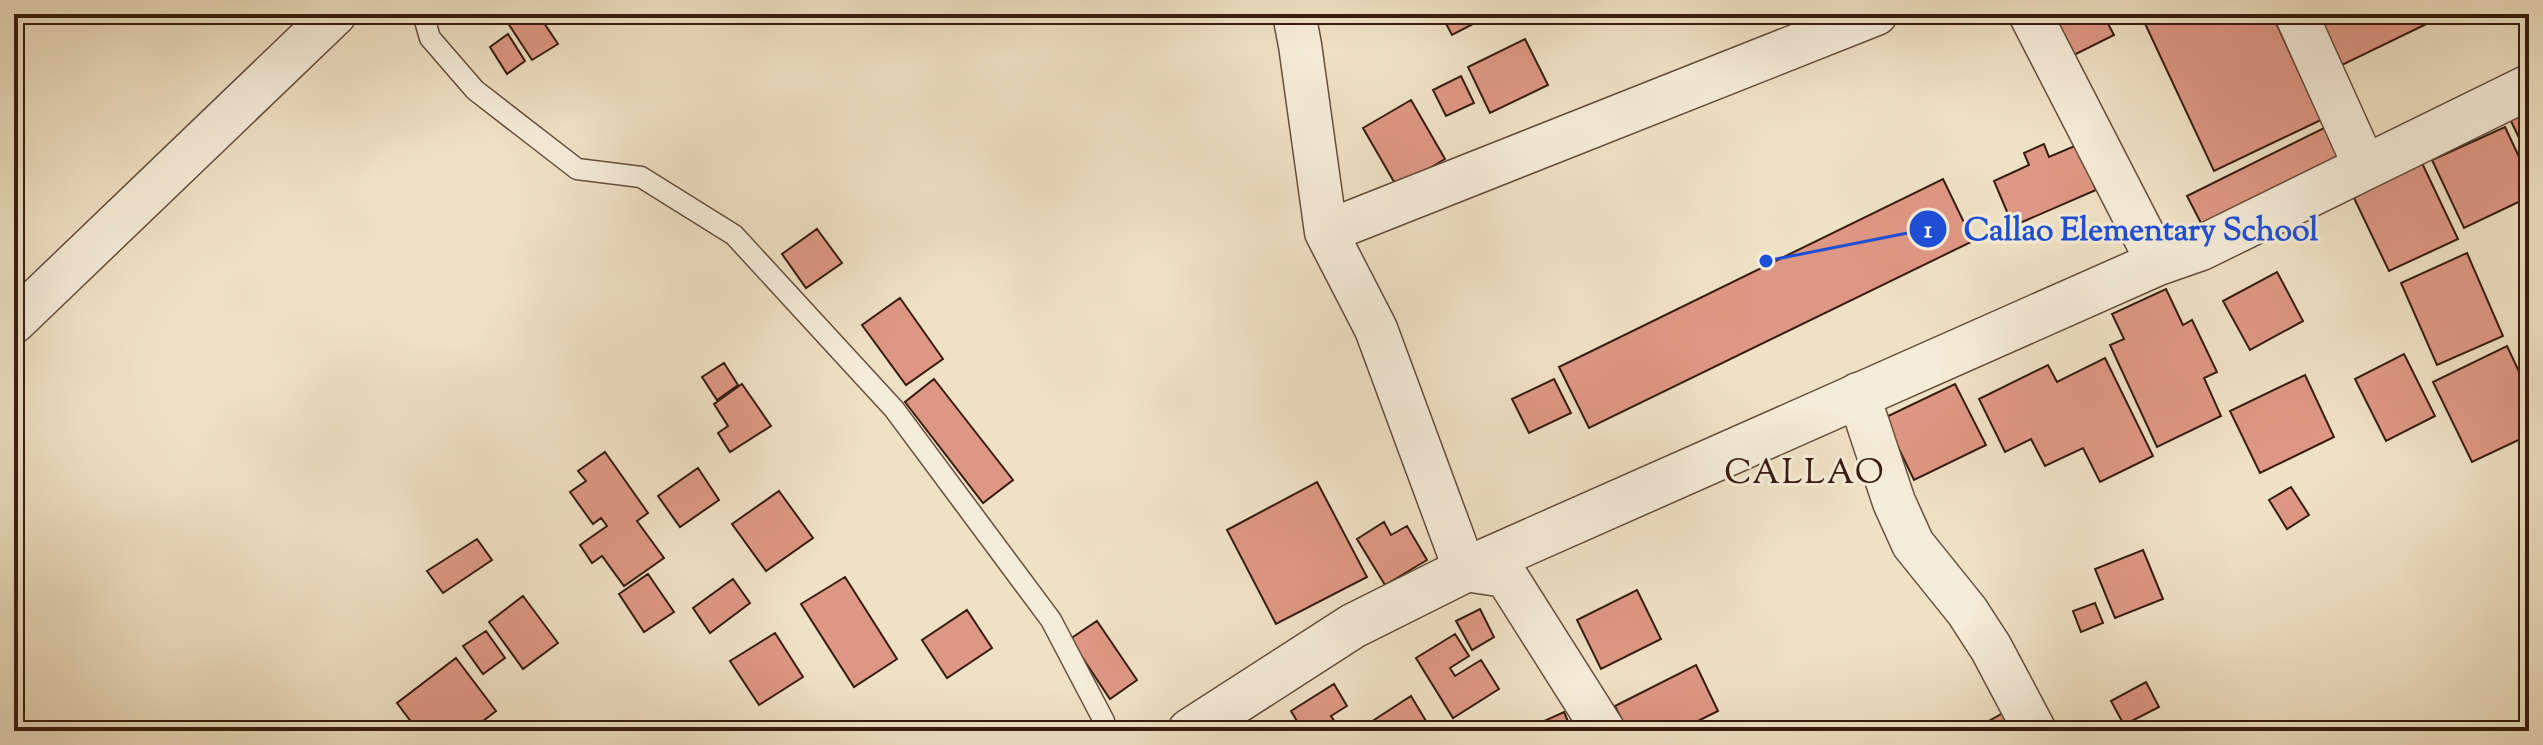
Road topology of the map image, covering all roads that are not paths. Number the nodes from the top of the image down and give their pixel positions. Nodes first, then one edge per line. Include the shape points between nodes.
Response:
1 (335, 14) edge
2 (423, 14) edge
3 (1294, 14) edge
4 (1876, 14) edge
5 (2030, 14) edge
6 (2296, 14) edge
7 (2529, 87) edge
8 (2365, 167) junction
9 (1326, 232) junction
10 (2158, 263) junction
11 (14, 322) edge
12 (1858, 394) junction
13 (1465, 570) junction
14 (1106, 731) edge
15 (1190, 731) edge
16 (1604, 731) edge
17 (2035, 731) edge

1 - 11 street
2 - 14 lane via 430,38 475,90 577,169 641,177 734,235 894,409 1051,620
3 - 9 street
4 - 9 street
5 - 10 street
6 - 8 street
7 - 8 street
8 - 10 street via 2201,248
9 - 13 street via 1376,329
10 - 12 street
12 - 13 street
12 - 17 street via 1913,544 1967,611
13 - 15 street via 1353,626
13 - 16 street via 1506,576

